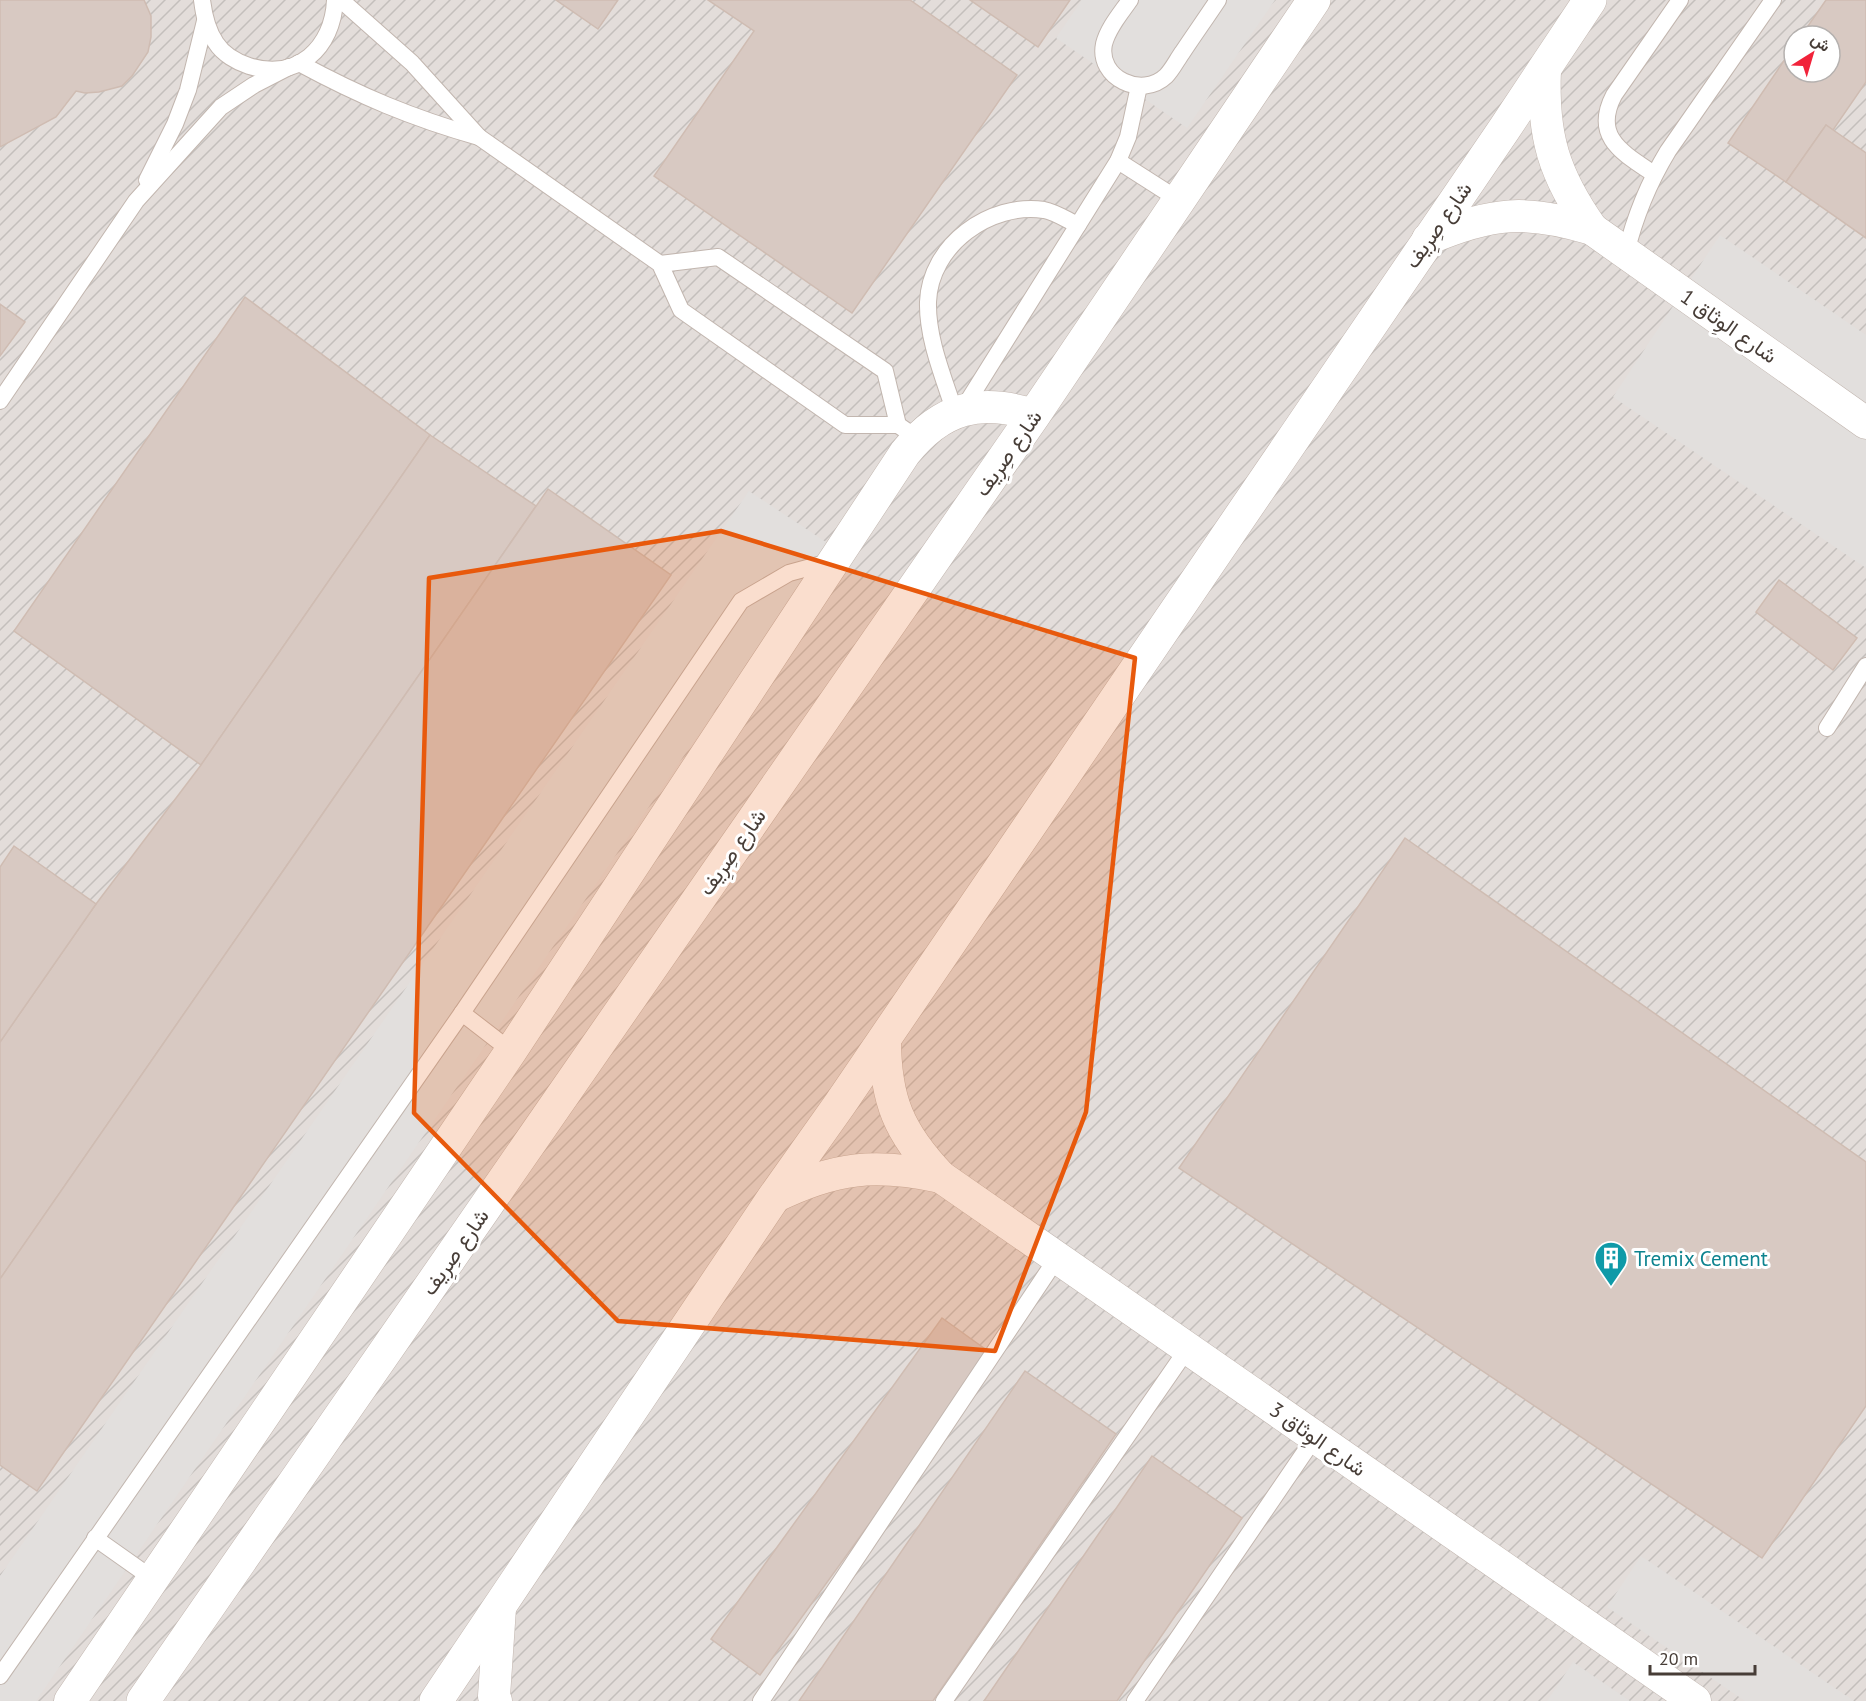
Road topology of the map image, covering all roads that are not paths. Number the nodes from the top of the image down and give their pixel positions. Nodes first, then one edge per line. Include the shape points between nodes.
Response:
1 (202, 0) edge
2 (335, 0) edge
3 (341, 0) edge
4 (1130, 0) edge
5 (1218, 0) edge
6 (1314, 0) edge
7 (1590, 0) edge
8 (1680, 0) edge
9 (1773, 0) edge
10 (205, 21) junction
11 (294, 65) junction
12 (1545, 69) junction
13 (1139, 87) junction
14 (479, 137) junction
15 (1118, 161) junction
16 (1654, 174) junction
17 (1179, 200) junction
18 (136, 201) junction
19 (1078, 225) junction
20 (1592, 229) junction
21 (1428, 239) junction
22 (1626, 253) junction
23 (660, 264) junction
24 (0, 401) edge
25 (959, 411) junction
26 (1035, 415) junction
27 (1866, 423) edge
28 (907, 432) junction
29 (834, 561) junction
30 (1866, 666) edge
31 (1827, 728) dead end
32 (462, 1013) junction
33 (885, 1039) junction
34 (511, 1051) junction
35 (941, 1177) junction
36 (774, 1197) junction
37 (1057, 1258) junction
38 (1188, 1348) junction
39 (1315, 1437) junction
40 (95, 1538) junction
41 (153, 1579) junction
42 (500, 1608) junction
43 (0, 1676) edge
44 (70, 1701) edge
45 (143, 1701) edge
46 (436, 1701) edge
47 (496, 1701) edge
48 (761, 1701) edge
49 (944, 1701) edge
50 (1135, 1701) edge
51 (1695, 1701) edge

1 - 10 lane
2 - 11 lane via 335,16 328,35 316,52
3 - 14 lane via 412,63
4 - 13 lane via 1109,31 1105,59 1112,73
5 - 13 lane via 1166,76
6 - 17 street, شارع صِرِيف
7 - 12 street, شارع صِرِيف
8 - 16 lane via 1608,106 1606,120 1614,145
9 - 16 lane
10 - 11 lane via 216,45 237,62 262,70
10 - 18 lane via 175,124
11 - 14 lane via 386,107
11 - 18 lane via 221,107
12 - 20 street, شارع الوِثاق 1 via 1543,104 1557,170
12 - 21 street, شارع صِرِيف
13 - 15 lane via 1128,137
14 - 23 lane
15 - 17 lane
15 - 19 lane
16 - 22 lane via 1641,200
17 - 26 street, شارع صِرِيف
18 - 24 lane
19 - 25 lane
19 - 25 lane via 1046,210 1018,210 991,216 948,249 934,273 928,300 929,327
20 - 21 street, شارع الوِثاق 1 via 1560,219 1492,217 1459,225
20 - 22 street, شارع الوِثاق 1
21 - 33 street, شارع صِرِيف
22 - 27 street, شارع الوِثاق 1
23 - 28 lane via 681,310 845,425
23 - 28 lane via 718,257 885,371
25 - 26 street via 987,406
25 - 28 street
26 - 45 street, شارع صِرِيف
28 - 29 street via 898,463
29 - 32 lane via 789,573 741,601
29 - 34 street
30 - 31 lane
32 - 34 lane
32 - 40 lane
33 - 35 street, شارع الوِثاق 3 via 885,1070 895,1110 920,1155
33 - 36 street, شارع صِرِيف
34 - 41 street
35 - 36 street, شارع الوِثاق 3 via 896,1169 838,1172
35 - 37 street, شارع الوِثاق 3
36 - 42 street, شارع صِرِيف
37 - 38 street, شارع الوِثاق 3
37 - 48 lane
38 - 39 street, شارع الوِثاق 3
38 - 49 lane
39 - 50 lane
39 - 51 street, شارع الوِثاق 3
40 - 41 lane
40 - 43 lane
41 - 44 street
42 - 46 street, شارع صِرِيف
42 - 47 street

